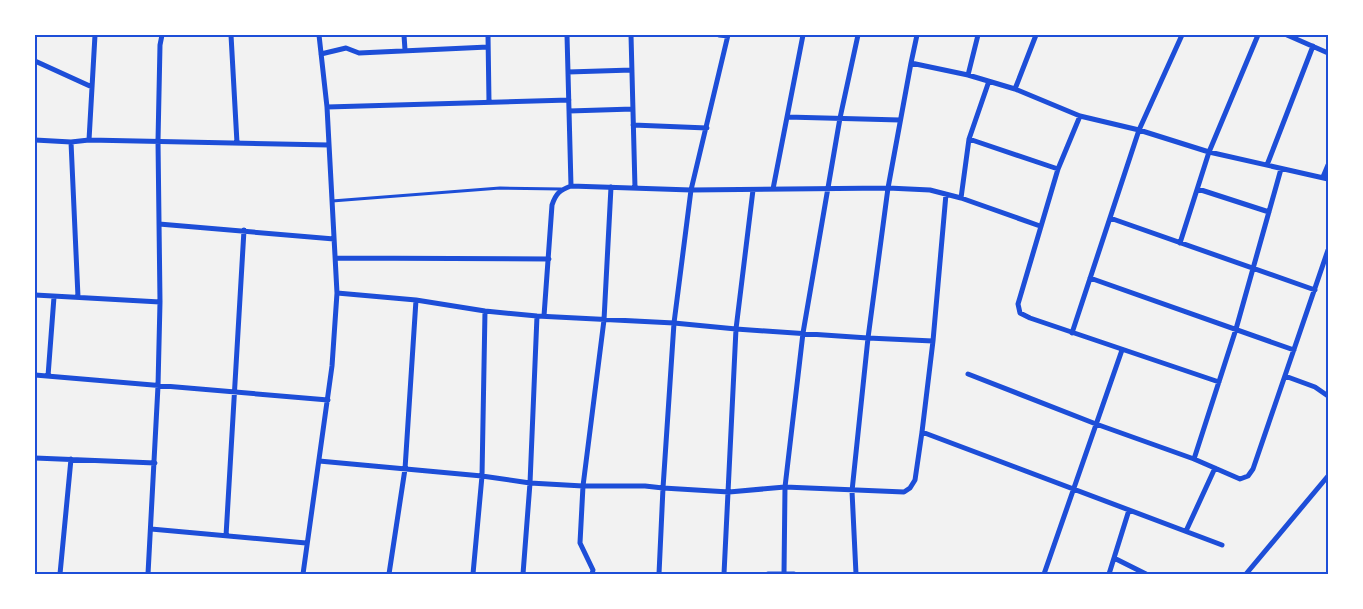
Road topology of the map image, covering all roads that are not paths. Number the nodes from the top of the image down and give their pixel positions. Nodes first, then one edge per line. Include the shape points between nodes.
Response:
1 (95, 35) edge
2 (162, 35) edge
3 (231, 35) edge
4 (319, 35) edge
5 (404, 35) edge
6 (488, 35) edge
7 (567, 35) edge
8 (631, 35) edge
9 (719, 35) edge
10 (804, 35) edge
11 (858, 35) edge
12 (917, 35) edge
13 (978, 35) edge
14 (1036, 35) edge
15 (1182, 35) edge
16 (1258, 35) edge
17 (1287, 35) edge
18 (728, 36) edge
19 (1313, 46) junction
20 (488, 47) junction
21 (405, 50) junction
22 (1328, 53) edge
23 (321, 54) junction
24 (35, 61) edge
25 (911, 64) junction
26 (632, 70) junction
27 (568, 72) junction
28 (968, 75) junction
29 (989, 81) junction
30 (92, 87) junction
31 (1015, 89) junction
32 (569, 100) junction
33 (489, 102) junction
34 (327, 107) junction
35 (633, 109) junction
36 (569, 112) junction
37 (1080, 116) junction
38 (787, 117) junction
39 (840, 118) junction
40 (900, 120) junction
41 (633, 125) junction
42 (707, 128) junction
43 (1139, 130) junction
44 (969, 139) junction
45 (35, 140) edge
46 (89, 140) junction
47 (158, 141) junction
48 (71, 142) junction
49 (237, 143) junction
50 (329, 145) junction
51 (1209, 152) junction
52 (1267, 165) junction
53 (1328, 165) edge
54 (1058, 169) junction
55 (1281, 169) junction
56 (1325, 178) edge
57 (571, 186) junction
58 (611, 187) junction
59 (635, 188) junction
60 (827, 188) junction
61 (888, 188) junction
62 (561, 189) junction
63 (773, 189) junction
64 (1198, 189) junction
65 (691, 190) junction
66 (753, 190) junction
67 (946, 194) junction
68 (961, 198) junction
69 (332, 201) junction
70 (1269, 212) junction
71 (1110, 218) junction
72 (159, 224) junction
73 (1040, 226) junction
74 (244, 230) junction
75 (334, 239) junction
76 (1180, 243) junction
77 (1328, 250) edge
78 (336, 258) junction
79 (548, 259) junction
80 (1253, 268) junction
81 (1090, 278) junction
82 (1315, 290) junction
83 (337, 293) junction
84 (35, 295) edge
85 (54, 297) junction
86 (78, 297) junction
87 (416, 300) junction
88 (160, 302) junction
89 (485, 311) junction
90 (537, 316) junction
91 (544, 316) junction
92 (604, 320) junction
93 (674, 323) junction
94 (736, 329) junction
95 (1236, 329) junction
96 (803, 333) junction
97 (1072, 333) junction
98 (868, 338) junction
99 (933, 341) junction
100 (1122, 350) junction
101 (1294, 350) junction
102 (968, 374) dead end
103 (35, 375) edge
104 (48, 376) junction
105 (1285, 376) junction
106 (1219, 382) junction
107 (158, 386) junction
108 (235, 392) junction
109 (1328, 396) edge
110 (328, 400) junction
111 (1096, 424) junction
112 (922, 432) junction
113 (35, 458) edge
114 (71, 459) junction
115 (1194, 459) junction
116 (319, 461) junction
117 (155, 463) junction
118 (1216, 468) junction
119 (404, 469) junction
120 (482, 476) junction
121 (1328, 476) edge
122 (530, 482) junction
123 (583, 486) junction
124 (786, 487) junction
125 (663, 488) junction
126 (1074, 489) junction
127 (852, 491) junction
128 (729, 492) junction
129 (1129, 510) junction
130 (151, 529) junction
131 (1186, 531) junction
132 (226, 536) junction
133 (306, 543) junction
134 (1222, 545) dead end
135 (1114, 558) junction
136 (60, 574) edge
137 (148, 574) edge
138 (303, 574) edge
139 (390, 574) edge
140 (473, 574) edge
141 (523, 574) edge
142 (592, 574) edge
143 (659, 574) edge
144 (724, 574) edge
145 (768, 574) edge
146 (784, 574) edge
147 (794, 574) edge
148 (856, 574) edge
149 (1044, 574) edge
150 (1110, 574) edge
151 (1146, 574) edge
152 (1246, 574) edge

1 - 30 street
2 - 47 street
3 - 49 street
4 - 23 street
5 - 21 street
6 - 20 street
7 - 27 street
8 - 26 street
9 - 18 street
10 - 38 street
11 - 39 street
12 - 25 street
13 - 28 street
14 - 31 street
15 - 43 street
16 - 51 street
17 - 19 street
18 - 42 street
19 - 22 street
19 - 52 street
20 - 21 street
20 - 33 street
21 - 23 street via 359,53 346,48
23 - 34 street
24 - 30 street
25 - 28 street
25 - 40 street
26 - 27 street
26 - 35 street
27 - 32 street
28 - 29 street
29 - 31 street
29 - 44 street
30 - 46 street
31 - 37 street
32 - 33 street
32 - 36 street
33 - 34 street
34 - 50 street
35 - 36 street
35 - 41 street
36 - 57 street
37 - 43 street
37 - 54 street
38 - 39 street
38 - 63 street
39 - 40 street
39 - 60 street
40 - 61 street
41 - 42 street
41 - 59 street
42 - 65 street
43 - 51 street
43 - 71 street
44 - 54 street
44 - 68 street
45 - 48 street
46 - 47 street
46 - 48 street
47 - 49 street
47 - 72 street
48 - 86 street
49 - 50 street
50 - 69 street
51 - 52 street
51 - 64 street
52 - 55 street
53 - 56 street
54 - 73 street
55 - 56 street
55 - 70 street
57 - 58 street
57 - 62 street
58 - 59 street
58 - 92 street
59 - 65 street
60 - 61 street
60 - 63 street
60 - 96 street
61 - 67 street
61 - 98 street
62 - 69 lane via 500,188
62 - 79 street via 552,205
63 - 66 street
64 - 70 street
64 - 76 street
65 - 66 street
65 - 93 street
66 - 94 street
67 - 68 street
67 - 99 street
68 - 73 street
69 - 75 street
70 - 80 street
71 - 76 street
71 - 81 street
72 - 74 street
72 - 88 street
73 - 97 street via 1018,304 1020,313
74 - 75 street
74 - 108 street
75 - 78 street
76 - 80 street
77 - 82 street
78 - 79 street
78 - 83 street
79 - 91 street
80 - 82 street
80 - 95 street
81 - 95 street
81 - 97 street
82 - 101 street
83 - 87 street
83 - 110 street
84 - 85 street
85 - 86 street
85 - 104 street
86 - 88 street
87 - 89 street
87 - 119 street
88 - 107 street
89 - 90 street
89 - 120 street
90 - 91 street
90 - 122 street
91 - 92 street
92 - 93 street
92 - 123 street
93 - 94 street
93 - 125 street
94 - 96 street
94 - 128 street
95 - 101 street
95 - 106 street
96 - 98 street
96 - 124 street
97 - 100 street
98 - 99 street
98 - 127 street
99 - 112 street
100 - 106 street
100 - 111 street
101 - 105 street
102 - 111 street
103 - 104 street
104 - 107 street
105 - 109 street
105 - 118 street via 1248,476 1240,479
106 - 115 street
107 - 108 street
107 - 117 street
108 - 110 street
108 - 132 street
110 - 116 street
111 - 115 street
111 - 126 street
112 - 126 street
112 - 127 street via 910,488 904,492
113 - 114 street
114 - 117 street
114 - 136 street
115 - 118 street
116 - 119 street
116 - 133 street
117 - 130 street
118 - 131 street
119 - 120 street
119 - 139 street
120 - 122 street
120 - 140 street
121 - 152 street
122 - 123 street
122 - 141 street
123 - 125 street
123 - 142 street via 580,543
124 - 127 street
124 - 128 street
124 - 146 street
125 - 128 street
125 - 143 street
126 - 129 street
126 - 149 street
127 - 148 street
128 - 144 street
129 - 131 street
129 - 135 street
130 - 132 street
130 - 137 street
131 - 134 street
132 - 133 street
133 - 138 street
135 - 150 street
135 - 151 street
145 - 146 street
146 - 147 street

